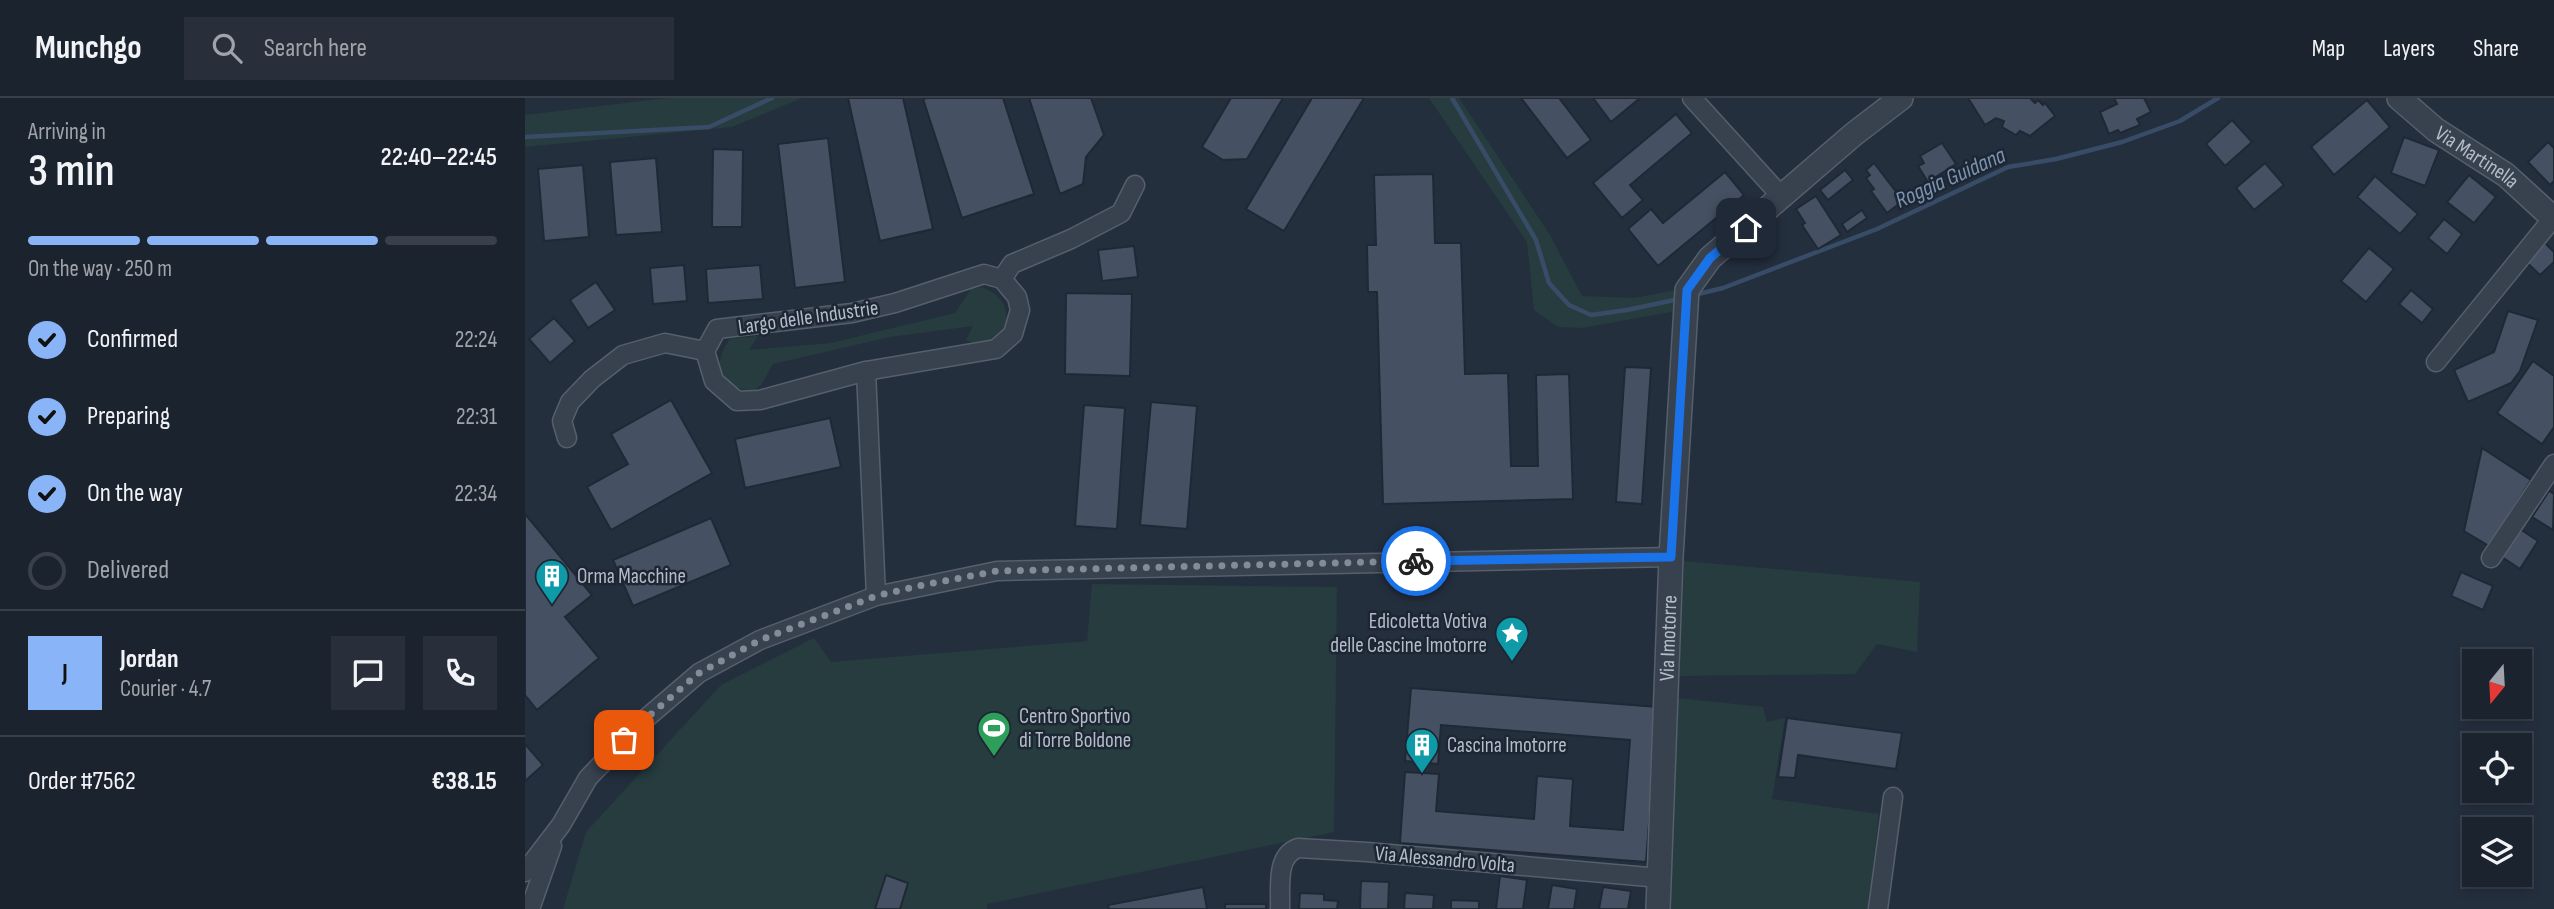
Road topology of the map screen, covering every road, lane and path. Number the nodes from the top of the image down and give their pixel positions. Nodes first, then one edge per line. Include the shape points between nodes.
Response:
1 (1692, 98) edge
2 (1901, 98) edge
3 (2399, 98) edge
4 (1135, 185) dead end
5 (1782, 197) junction
6 (2553, 218) edge
7 (1002, 279) junction
8 (705, 351) junction
9 (2436, 362) dead end
10 (866, 371) junction
11 (567, 438) dead end
12 (2554, 464) edge
13 (1671, 557) junction
14 (2491, 558) dead end
15 (876, 596) junction
16 (1893, 797) dead end
17 (561, 825) junction
18 (525, 872) edge
19 (1660, 878) junction
20 (530, 909) edge
21 (1280, 909) edge
22 (1658, 909) edge
23 (1878, 909) edge

1 - 5 street
2 - 5 street, Via Imotorre
3 - 6 street, Via Martinella via 2436,130 2506,174
4 - 7 street via 1121,213 1012,264
5 - 13 street, Via Imotorre via 1710,258 1687,290
6 - 9 street
7 - 8 street, Largo delle Industrie via 984,274 852,313 717,329
7 - 10 street via 1020,310 1013,334 996,349
8 - 10 street via 714,381 737,401 760,400
8 - 11 street via 665,343 623,355 570,402 562,421
10 - 15 street
12 - 14 street
13 - 15 street via 997,571
13 - 19 street, Via Imotorre
15 - 17 street via 760,640 699,673 643,721 588,778
16 - 23 street
17 - 18 street
17 - 20 street
19 - 21 street, Via Alessandro Volta via 1298,848 1283,860
19 - 22 street, Via Imotorre

